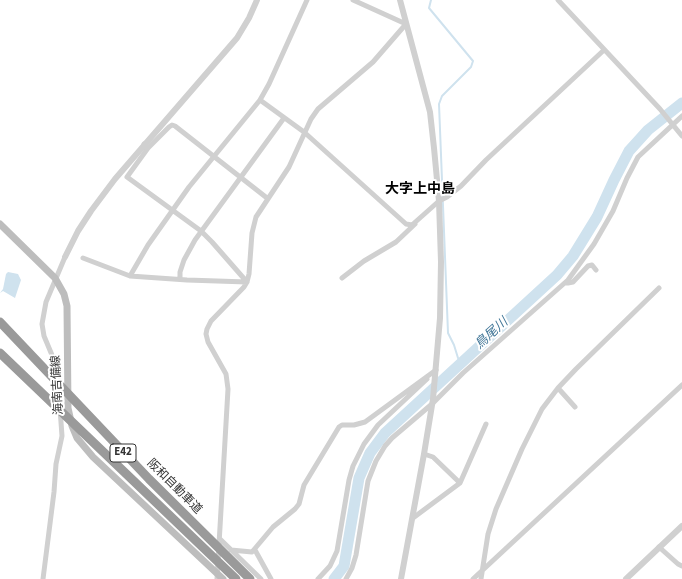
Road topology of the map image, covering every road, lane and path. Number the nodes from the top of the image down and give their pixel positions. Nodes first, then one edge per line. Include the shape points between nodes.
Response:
1 (257, 0) edge
2 (307, 0) edge
3 (353, 0) edge
4 (400, 0) edge
5 (558, 0) edge
6 (406, 24) junction
7 (604, 50) junction
8 (260, 100) junction
9 (682, 116) edge
10 (284, 118) junction
11 (672, 122) junction
12 (304, 132) junction
13 (682, 136) edge
14 (146, 146) junction
15 (214, 156) junction
16 (240, 177) junction
17 (267, 198) junction
18 (439, 201) junction
19 (172, 210) junction
20 (0, 224) edge
21 (415, 224) junction
22 (201, 232) junction
23 (65, 257) joint
24 (84, 258) dead end
25 (596, 270) dead end
26 (53, 276) junction
27 (130, 276) junction
28 (342, 278) dead end
29 (180, 279) junction
30 (247, 282) junction
31 (565, 283) junction
32 (660, 288) dead end
33 (0, 322) edge
34 (0, 353) edge
35 (436, 372) junction
36 (682, 385) edge
37 (558, 388) junction
38 (432, 402) junction
39 (575, 407) dead end
40 (486, 424) dead end
41 (424, 454) junction
42 (460, 483) junction
43 (413, 518) junction
44 (682, 526) edge
45 (220, 540) junction
46 (660, 547) junction
47 (231, 550) junction
48 (255, 550) junction
49 (682, 566) edge
50 (481, 571) junction
51 (217, 576) edge
52 (42, 579) edge
53 (223, 579) edge
54 (236, 579) edge
55 (250, 579) edge
56 (261, 579) edge
57 (271, 579) edge
58 (318, 579) edge
59 (346, 579) edge
60 (402, 579) edge
61 (473, 579) edge
62 (481, 579) edge
63 (626, 579) edge

1 - 14 street via 232,45
2 - 8 street
3 - 6 street
4 - 6 street
5 - 7 street
6 - 12 street via 373,62 318,109
6 - 18 street via 430,112
7 - 11 street
7 - 18 street via 461,186
8 - 10 street
8 - 15 street
9 - 11 street
10 - 12 street
10 - 16 street
11 - 13 street
11 - 31 street via 638,157 613,212 594,244
12 - 17 street via 289,167
12 - 21 street via 406,224
14 - 15 street via 172,125
14 - 19 street via 127,177
14 - 23 street via 115,179 91,211
15 - 16 street
15 - 19 street
16 - 17 street
16 - 22 street
17 - 30 street via 253,227
18 - 21 street
18 - 35 street via 441,262
19 - 22 street
19 - 27 street
20 - 26 main road, 海南吉備線
21 - 28 street via 396,242
22 - 29 street via 186,255
22 - 30 street
23 - 26 street
24 - 27 street
25 - 31 street via 592,265 588,266 573,282
26 - 51 main road, 海南吉備線 via 62,288 67,306 68,408 78,438 94,457
26 - 52 street via 42,318 42,331 57,367 62,436 56,464
27 - 29 street
29 - 30 street
30 - 45 street via 211,321 206,334 208,342 225,369 228,389
31 - 38 street
32 - 37 street
33 - 55 highway, 阪和自動車道 / E42, bridge via 149,479
34 - 54 highway, 阪和自動車道 / E42, bridge
35 - 38 street
35 - 48 street via 365,422 339,427 304,485 297,507 273,527
35 - 58 street via 378,424 364,444 349,480 337,551 330,566
36 - 50 street
37 - 39 street
37 - 50 street via 537,418 505,487 488,534
38 - 41 street
38 - 59 street via 388,442 372,468 366,488 355,559
40 - 42 street
41 - 42 street via 433,457
41 - 43 street
42 - 43 street
43 - 60 street
44 - 46 street
45 - 47 street
45 - 51 street
46 - 49 street
46 - 63 street
47 - 48 street
47 - 56 street
48 - 57 street
50 - 61 street
50 - 62 street
51 - 53 main road, 海南吉備線

